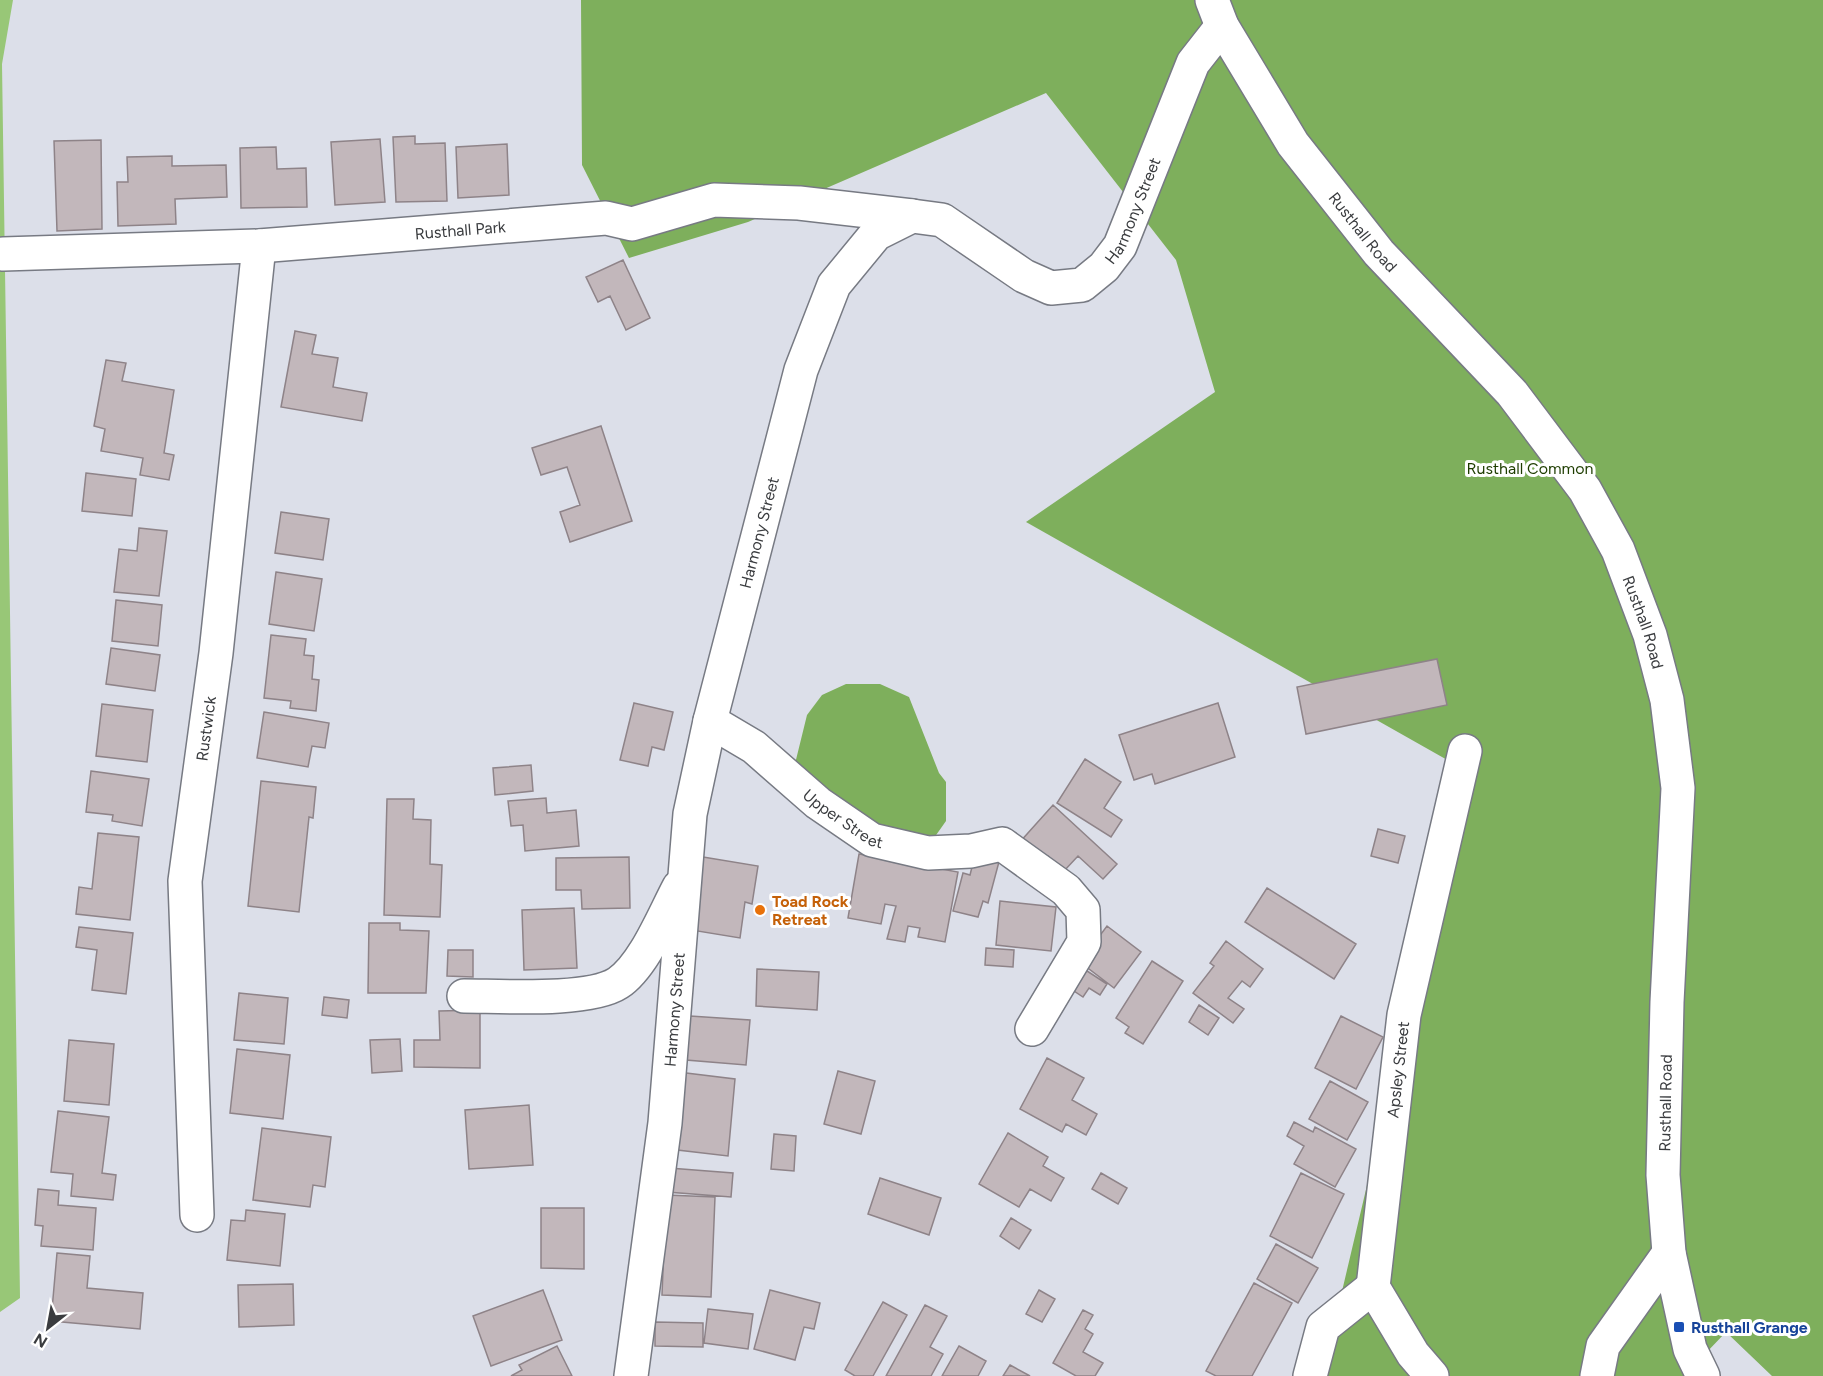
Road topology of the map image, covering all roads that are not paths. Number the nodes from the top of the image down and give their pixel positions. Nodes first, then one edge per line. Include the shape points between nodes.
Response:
1 (1217, 13) edge
2 (912, 216) junction
3 (259, 246) junction
4 (3, 254) dead end
5 (711, 721) junction
6 (1465, 752) dead end
7 (685, 875) junction
8 (464, 996) dead end
9 (1032, 1029) dead end
10 (197, 1215) dead end
11 (1670, 1253) junction
12 (1373, 1287) junction
13 (632, 1370) edge
14 (1310, 1376) edge
15 (1432, 1376) edge
16 (1597, 1376) edge
17 (1703, 1376) edge

1 - 2 street, Harmony Street via 1192,63 1120,246 1104,267 1082,285 1051,288 1024,276 942,220
1 - 11 street, Rusthall Road via 1293,144 1379,254 1512,393 1585,490 1618,550 1650,635 1667,700 1678,788 1663,1175
2 - 3 street, Rusthall Park via 799,203 714,200 632,224 606,218
2 - 5 street, Harmony Street via 876,234 834,285 801,370
3 - 4 street, Rusthall Park
3 - 10 street, Rustwick via 216,653 185,881
5 - 7 street, Harmony Street via 690,814
5 - 9 street, Upper Street via 754,747 818,803 872,840 928,853 971,851 1002,844 1066,890 1083,910 1084,942
6 - 12 street, Apsley Street via 1404,1015
7 - 8 street via 651,940 617,984 567,995
7 - 13 street, Harmony Street via 665,1123
11 - 16 street via 1603,1346
11 - 17 street, Rusthall Road via 1690,1349
12 - 14 street via 1323,1327
12 - 15 street via 1413,1354

